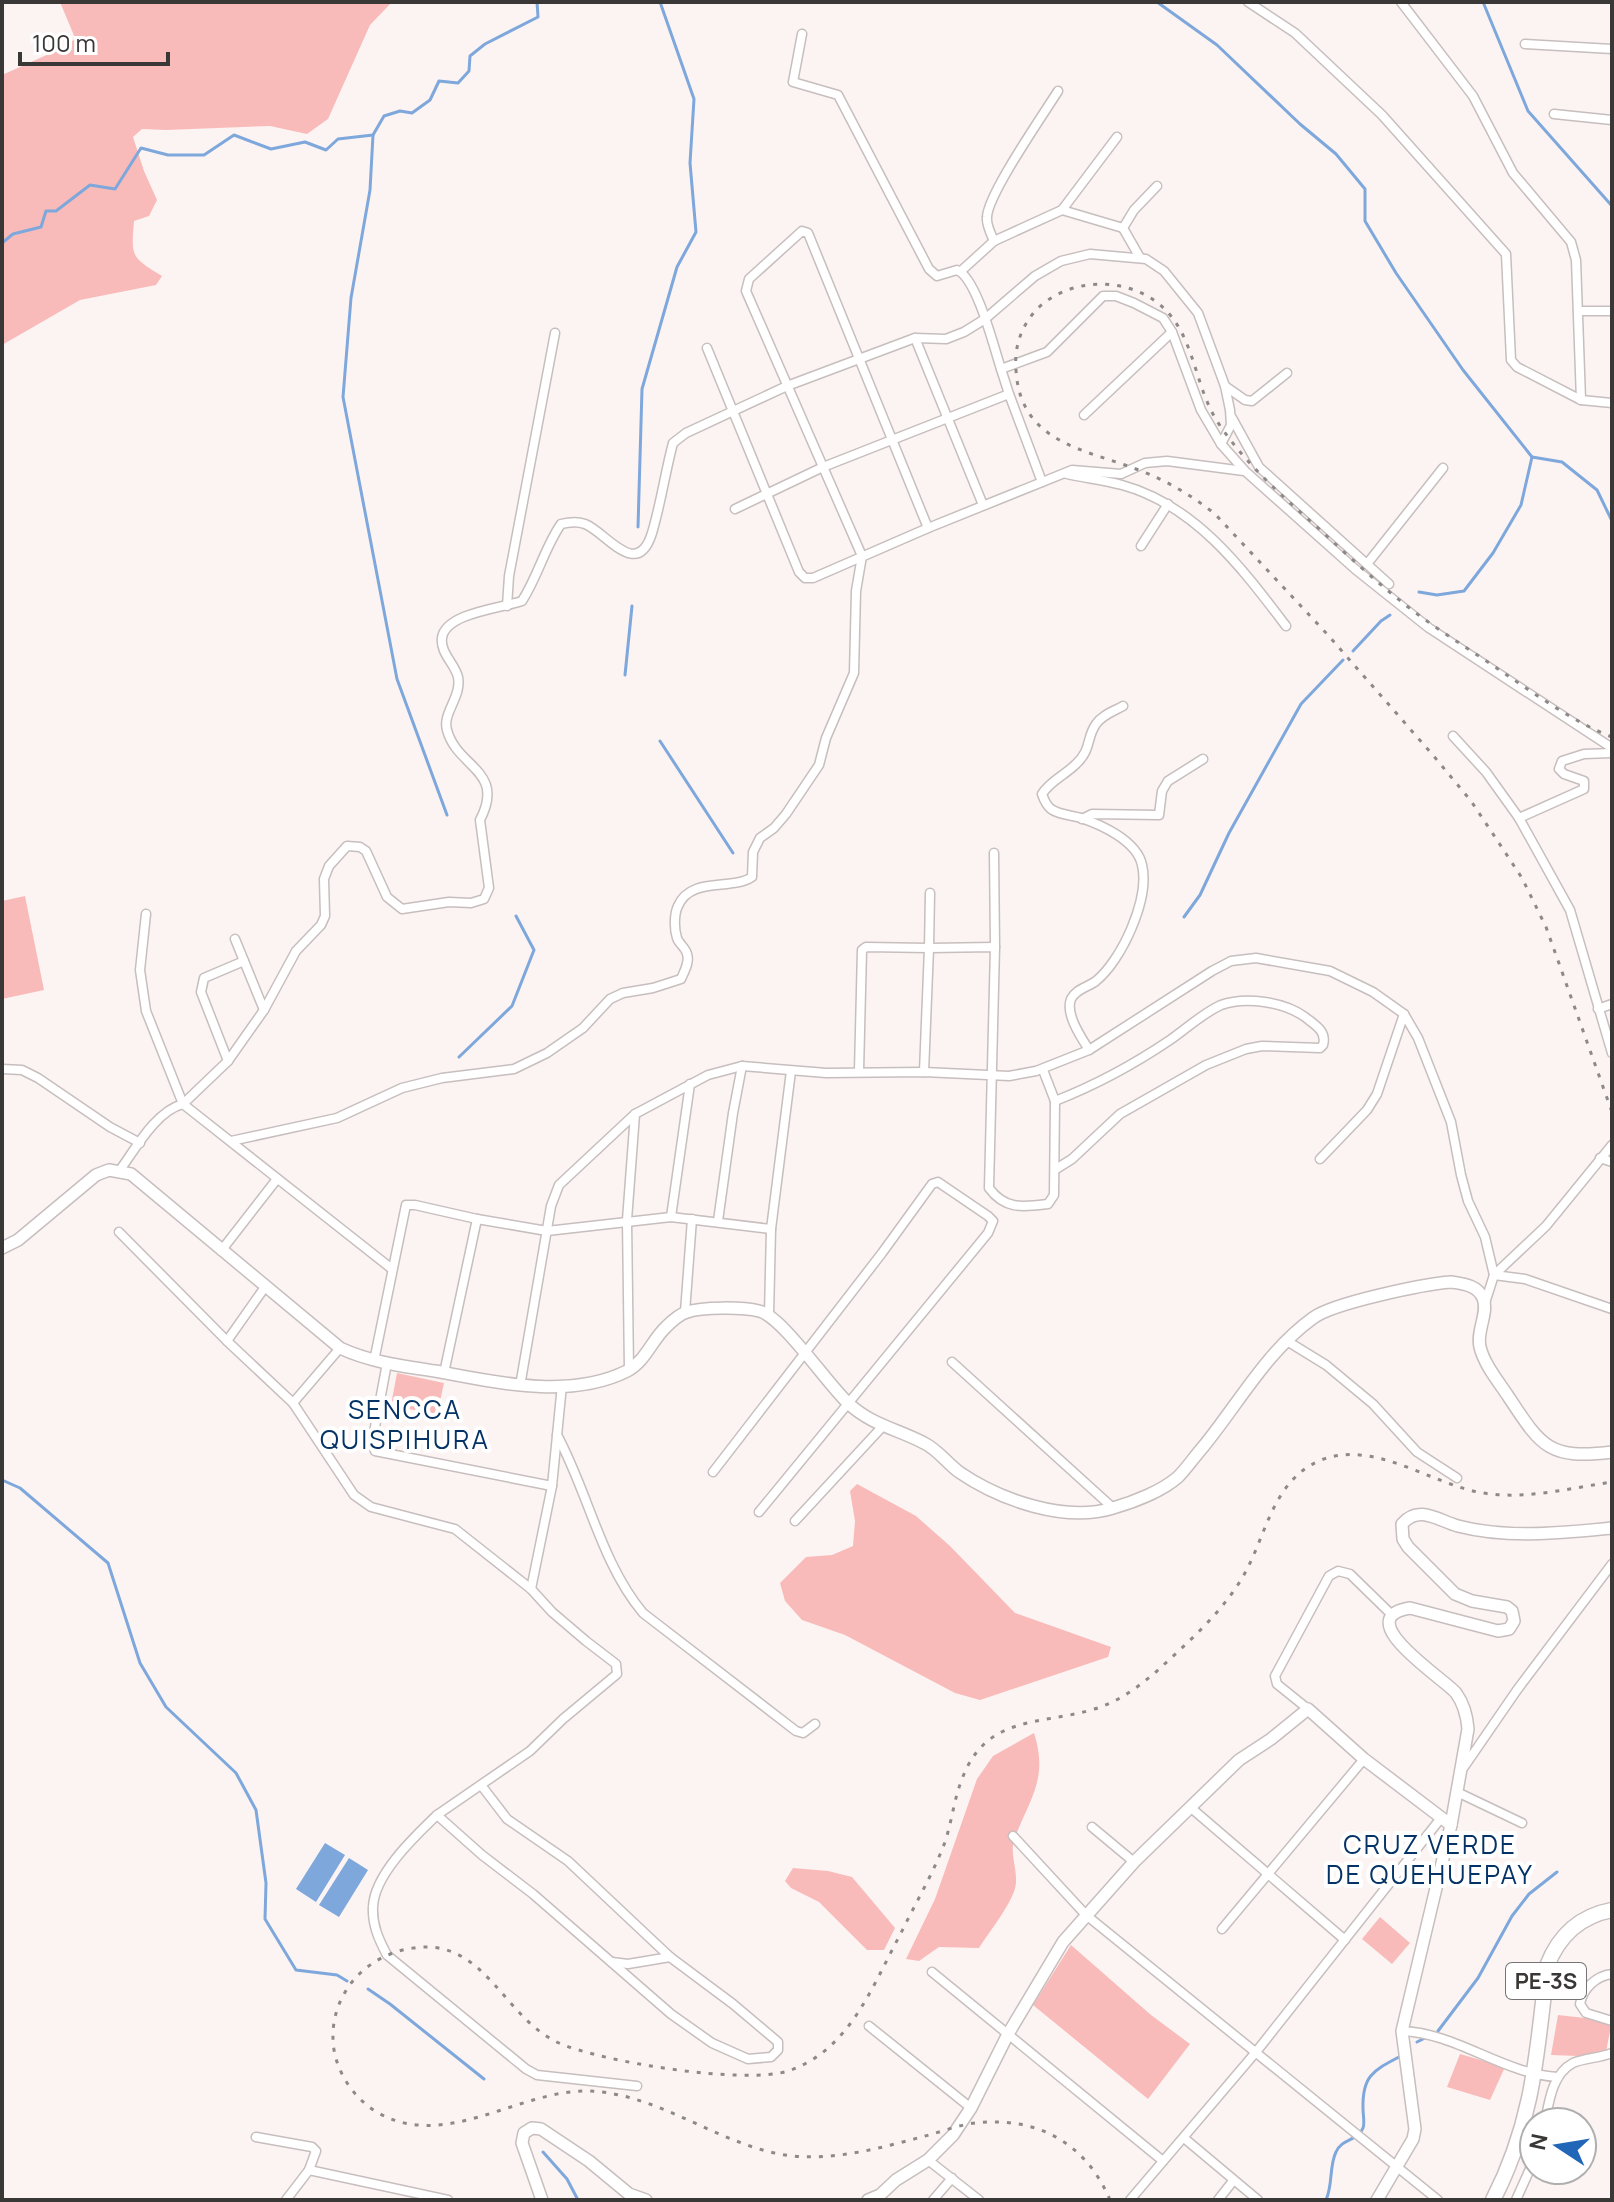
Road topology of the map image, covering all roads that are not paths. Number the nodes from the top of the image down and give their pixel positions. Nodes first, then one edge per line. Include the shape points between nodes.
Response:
1 (1248, 2) edge
2 (1401, 2) edge
3 (802, 34) dead end
4 (1525, 44) dead end
5 (1612, 49) edge
6 (1058, 91) dead end
7 (1554, 114) dead end
8 (1612, 120) edge
9 (1117, 137) dead end
10 (1157, 186) dead end
11 (1062, 210) junction
12 (1123, 228) junction
13 (994, 241) junction
14 (1139, 256) junction
15 (961, 271) junction
16 (1578, 311) junction
17 (1612, 311) edge
18 (985, 319) junction
19 (1172, 332) junction
20 (555, 333) dead end
21 (915, 338) junction
22 (707, 348) dead end
23 (861, 360) junction
24 (1001, 369) junction
25 (1287, 373) dead end
26 (787, 386) junction
27 (1225, 386) junction
28 (1009, 394) junction
29 (1581, 400) junction
30 (1612, 403) edge
31 (733, 409) junction
32 (1084, 415) dead end
33 (947, 417) junction
34 (1231, 418) junction
35 (891, 439) junction
36 (1221, 444) junction
37 (823, 467) junction
38 (1443, 468) dead end
39 (1245, 471) junction
40 (1062, 474) junction
41 (1042, 482) junction
42 (767, 492) junction
43 (1168, 504) junction
44 (983, 505) junction
45 (735, 509) dead end
46 (928, 528) junction
47 (1141, 546) dead end
48 (862, 556) junction
49 (1370, 566) junction
50 (1369, 581) junction
51 (1389, 584) dead end
52 (507, 606) junction
53 (1286, 626) dead end
54 (1123, 706) dead end
55 (1453, 736) dead end
56 (1612, 751) edge
57 (1203, 759) dead end
58 (1519, 818) junction
59 (1082, 819) junction
60 (994, 853) dead end
61 (930, 893) dead end
62 (146, 914) dead end
63 (235, 939) dead end
64 (995, 947) junction
65 (929, 948) junction
66 (244, 961) junction
67 (1612, 1004) edge
68 (1598, 1009) junction
69 (264, 1010) junction
70 (1404, 1014) junction
71 (1089, 1050) junction
72 (1612, 1053) edge
73 (228, 1061) junction
74 (742, 1066) junction
75 (2, 1069) edge
76 (1043, 1070) junction
77 (791, 1071) junction
78 (859, 1071) junction
79 (924, 1072) junction
80 (992, 1076) junction
81 (690, 1084) junction
82 (1055, 1101) junction
83 (183, 1104) junction
84 (635, 1114) junction
85 (231, 1141) junction
86 (140, 1143) junction
87 (1612, 1145) edge
88 (1600, 1158) junction
89 (1320, 1159) dead end
90 (1612, 1162) edge
91 (1056, 1169) junction
92 (120, 1170) junction
93 (277, 1179) junction
94 (671, 1217) junction
95 (477, 1219) junction
96 (692, 1219) junction
97 (627, 1220) junction
98 (718, 1221) junction
99 (771, 1229) junction
100 (547, 1231) junction
101 (119, 1232) dead end
102 (2, 1248) edge
103 (221, 1251) junction
104 (392, 1269) junction
105 (1494, 1275) junction
106 (265, 1287) junction
107 (1485, 1303) junction
108 (1612, 1309) edge
109 (685, 1312) junction
110 (769, 1315) junction
111 (227, 1341) junction
112 (1287, 1341) junction
113 (340, 1348) junction
114 (804, 1354) junction
115 (374, 1361) junction
116 (952, 1362) dead end
117 (387, 1363) junction
118 (629, 1370) junction
119 (444, 1373) junction
120 (562, 1385) junction
121 (520, 1386) junction
122 (293, 1403) junction
123 (849, 1404) junction
124 (882, 1427) junction
125 (557, 1435) junction
126 (1612, 1452) edge
127 (713, 1472) dead end
128 (1457, 1478) dead end
129 (552, 1486) junction
130 (1113, 1508) junction
131 (759, 1512) dead end
132 (795, 1521) dead end
133 (1612, 1528) edge
134 (1612, 1564) edge
135 (531, 1589) junction
136 (1392, 1615) junction
137 (1308, 1709) junction
138 (815, 1724) dead end
139 (1364, 1759) junction
140 (1461, 1772) junction
141 (481, 1785) junction
142 (1457, 1792) junction
143 (1190, 1807) junction
144 (437, 1815) junction
145 (1441, 1818) junction
146 (1522, 1823) dead end
147 (1451, 1825) junction
148 (1092, 1827) dead end
149 (1013, 1836) dead end
150 (1134, 1862) junction
151 (1267, 1874) junction
152 (1612, 1910) edge
153 (1086, 1915) junction
154 (1222, 1929) dead end
155 (1345, 1940) junction
156 (670, 1957) junction
157 (608, 1961) junction
158 (932, 1972) dead end
159 (1612, 1974) edge
160 (1612, 2021) edge
161 (869, 2026) dead end
162 (1402, 2031) junction
163 (1008, 2034) junction
164 (1256, 2052) junction
165 (1612, 2053) edge
166 (1535, 2076) junction
167 (1558, 2077) junction
168 (637, 2086) dead end
169 (1549, 2106) edge
170 (971, 2108) junction
171 (256, 2137) dead end
172 (1184, 2138) junction
173 (928, 2160) junction
174 (1163, 2161) junction
175 (1397, 2167) junction
176 (309, 2170) junction
177 (952, 2178) junction
178 (1233, 2181) junction
179 (1431, 2196) edge
180 (286, 2200) edge
181 (448, 2200) edge
182 (542, 2200) edge
183 (646, 2200) edge
184 (868, 2200) edge
185 (933, 2200) edge
186 (979, 2200) edge
187 (1130, 2200) edge
188 (1218, 2200) edge
189 (1258, 2200) edge
190 (1377, 2200) edge
191 (1438, 2200) edge
192 (1493, 2200) edge

1 - 29 street via 1295,33 1382,115 1506,254 1511,360
2 - 16 street via 1473,96 1513,173 1571,242
3 - 15 street via 793,82 838,95 929,269 937,276
4 - 5 street
6 - 13 street via 988,209
7 - 8 street
9 - 11 street
10 - 12 street
11 - 12 street
11 - 13 street
12 - 14 street
13 - 15 street
14 - 18 street via 1090,254 1061,261
14 - 27 street via 1164,271 1198,313
15 - 18 street
16 - 17 street
16 - 29 street
18 - 21 street via 946,339
18 - 24 street
19 - 24 street via 1148,308 1103,296 1047,352
19 - 32 street
19 - 36 street via 1201,410
20 - 52 street
21 - 23 street
21 - 33 street
22 - 31 street
23 - 26 street
23 - 26 street via 808,233 802,231 746,287
23 - 35 street
24 - 28 street
25 - 27 street via 1252,401
26 - 31 street
26 - 37 street
27 - 34 street
28 - 33 street
28 - 41 street
29 - 30 street
31 - 42 street
31 - 52 street via 673,443 662,502 643,548 625,553 587,524 561,524 532,586 522,601
33 - 35 street
33 - 44 street
34 - 36 street
34 - 49 street via 1259,467
35 - 37 street
35 - 46 street
36 - 39 street
37 - 42 street
37 - 48 street
38 - 49 street
39 - 40 street via 1158,461 1126,473
39 - 50 street
40 - 41 street
40 - 43 street via 1123,485
41 - 44 street
42 - 45 street
42 - 48 street via 805,578
43 - 47 street
43 - 53 street via 1237,560
44 - 46 street
46 - 48 street
48 - 85 street via 854,673 819,765 786,814 760,838 753,852 752,877 707,885 678,905 677,938 688,954 681,979 610,999 583,1028 514,1069 402,1088 337,1118
49 - 50 street
49 - 51 street
50 - 56 street via 1429,628
52 - 69 street via 464,616 450,623 442,637 458,682 447,731 488,787 480,820 487,894 462,904 402,909 379,885 366,851 347,846 324,879 321,925 296,951
54 - 59 street via 1097,721 1088,750 1042,794 1054,811
55 - 58 street
56 - 58 street via 1562,761 1559,769 1584,781 1584,789
57 - 59 street via 1168,781 1159,815 1092,814
58 - 68 street via 1570,910
59 - 71 street via 1134,847 1143,868 1138,914 1124,943 1098,980 1070,1003
60 - 64 street
61 - 65 street
62 - 83 street via 140,970 146,1011
63 - 66 street
64 - 65 street
64 - 80 street
65 - 78 street via 864,948
65 - 79 street
66 - 69 street
66 - 73 street via 204,978 201,985
67 - 68 street
68 - 72 street
69 - 73 street
70 - 71 street via 1330,971 1242,959 1212,971
70 - 89 street via 1377,1094
70 - 105 street via 1451,1122 1468,1201 1485,1237
71 - 76 street
73 - 83 street
74 - 77 street
74 - 81 street
74 - 98 street
75 - 86 street via 38,1078
76 - 80 street
76 - 82 street
77 - 78 street
77 - 99 street
78 - 79 street
79 - 80 street
80 - 91 street via 989,1188 1004,1203 1023,1208 1048,1204
81 - 84 street
81 - 94 street
82 - 91 street
82 - 91 street via 1134,1064 1224,1004 1288,1007 1324,1036 1320,1048 1262,1046 1206,1065 1120,1114
83 - 85 street
83 - 86 street via 164,1115
84 - 97 street
84 - 100 street via 559,1185
85 - 93 street
86 - 92 street
87 - 88 street
88 - 90 street
88 - 105 street via 1546,1226
92 - 102 street via 96,1175
92 - 103 street
93 - 103 street
93 - 104 street
94 - 96 street
94 - 97 street
95 - 100 street
95 - 104 street via 406,1205
95 - 119 street
96 - 98 street
96 - 109 street
97 - 100 street
97 - 118 street
98 - 99 street
99 - 110 street
100 - 121 street
101 - 111 street
103 - 106 street
104 - 115 street
105 - 107 street
105 - 108 street via 1525,1279
106 - 111 street
106 - 113 street
107 - 112 street via 1470,1285 1441,1283 1336,1307 1314,1317
107 - 126 street via 1481,1352 1533,1434 1567,1454
109 - 110 street
109 - 118 street
110 - 114 street
111 - 122 street
112 - 128 street via 1326,1365 1373,1404 1417,1452
112 - 130 street via 1260,1368 1179,1476
113 - 115 street
113 - 122 street
114 - 123 street
114 - 123 street via 932,1184 938,1182 993,1221
114 - 127 street
115 - 117 street
116 - 130 street
117 - 119 street
117 - 129 street via 372,1443 375,1451
118 - 120 street via 601,1381
119 - 121 street
120 - 121 street
120 - 125 street
122 - 135 street via 354,1495 371,1507 455,1529
123 - 124 street
123 - 131 street
124 - 130 street via 926,1444 959,1472 994,1491 1062,1514
124 - 132 street
125 - 129 street
125 - 138 street via 626,1593 643,1613 796,1731 803,1733
129 - 135 street
133 - 136 street via 1502,1532 1414,1514 1402,1524 1408,1547 1455,1594 1507,1607 1514,1621 1509,1629 1498,1631 1410,1608
134 - 140 street
135 - 141 street via 616,1664 617,1674 530,1751
136 - 137 street via 1350,1574 1338,1571 1329,1576 1275,1676 1277,1684
136 - 140 street via 1391,1630 1410,1656 1456,1692 1466,1713
137 - 139 street
137 - 143 street via 1239,1760
139 - 145 street
139 - 151 street
140 - 142 street
141 - 144 street
141 - 156 street via 507,1819 568,1861
142 - 146 street
142 - 147 street
143 - 150 street
143 - 151 street
144 - 157 street
144 - 168 street via 410,1840 374,1893 376,1933 387,1955 526,2069 555,2079
145 - 147 street
145 - 155 street
147 - 162 street
148 - 150 street
149 - 153 street
150 - 153 street
151 - 154 street
151 - 155 street
152 - 166 highway, PE-3S via 1581,1920 1552,1952
153 - 163 street via 1063,1942
153 - 164 street
155 - 164 street
156 - 157 street via 628,1964
156 - 157 street via 767,2032 778,2042 778,2050 771,2057 748,2059 712,2043
158 - 163 street
159 - 160 street via 1588,1987 1580,2004 1586,2013
161 - 170 street
162 - 166 street via 1425,2032
162 - 175 street via 1415,2129
163 - 170 street
163 - 174 street
164 - 172 street
164 - 175 street
165 - 167 street via 1574,2063
166 - 167 street
166 - 192 highway, PE-3S via 1522,2132
167 - 169 street
170 - 173 street
171 - 176 street via 312,2147 316,2151
172 - 174 street
172 - 178 street
173 - 177 street
173 - 184 street
174 - 187 street
175 - 179 street
175 - 190 street
176 - 180 street
176 - 181 street
177 - 185 street
177 - 186 street
178 - 188 street
178 - 189 street
179 - 191 street
182 - 183 street via 522,2143 532,2128 589,2161 629,2194

